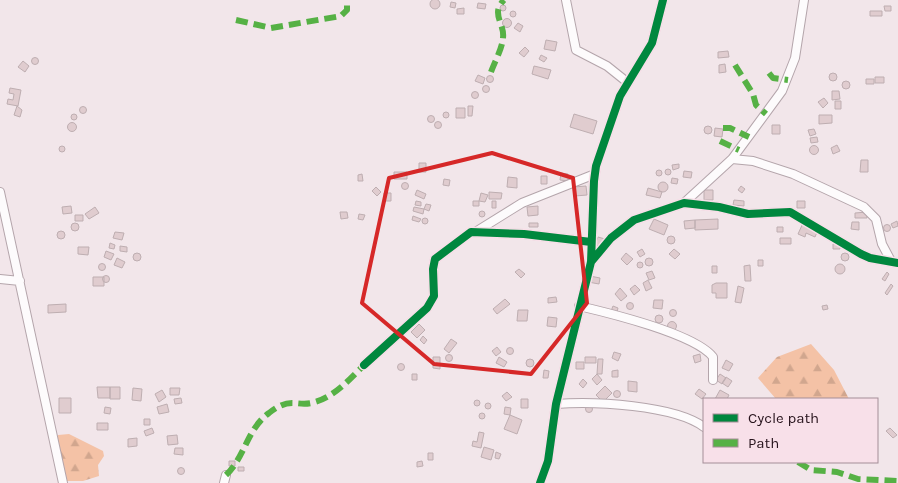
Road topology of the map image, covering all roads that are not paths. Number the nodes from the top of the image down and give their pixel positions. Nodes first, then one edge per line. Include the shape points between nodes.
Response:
1 (566, 0) edge
2 (663, 0) edge
3 (804, 0) edge
4 (627, 82) junction
5 (732, 159) junction
6 (595, 174) junction
7 (0, 192) edge
8 (1, 202) edge
9 (684, 203) junction
10 (477, 230) junction
11 (591, 242) junction
12 (591, 262) junction
13 (895, 262) edge
14 (0, 279) edge
15 (20, 281) junction
16 (579, 306) junction
17 (364, 365) dead end
18 (713, 380) dead end
19 (556, 404) junction
20 (703, 427) edge
21 (63, 483) edge
22 (540, 483) edge

1 - 4 street via 576,50 607,66
2 - 4 street via 652,43
3 - 5 street via 795,58 788,80
4 - 6 street via 613,113
5 - 9 street
5 - 13 street via 753,161 793,174 864,207 876,220 882,244
6 - 10 street via 522,203
6 - 11 street
7 - 8 street
8 - 15 street
9 - 12 street via 634,220 611,238
9 - 13 street via 748,214 790,212 861,254 875,260
10 - 11 street
10 - 17 street via 439,255 434,263 432,301 402,333
11 - 12 street
12 - 16 street
14 - 15 street
15 - 21 street
16 - 18 street via 651,326 702,346 713,356
16 - 19 street
19 - 20 street via 633,407 678,416
19 - 22 street via 548,461

